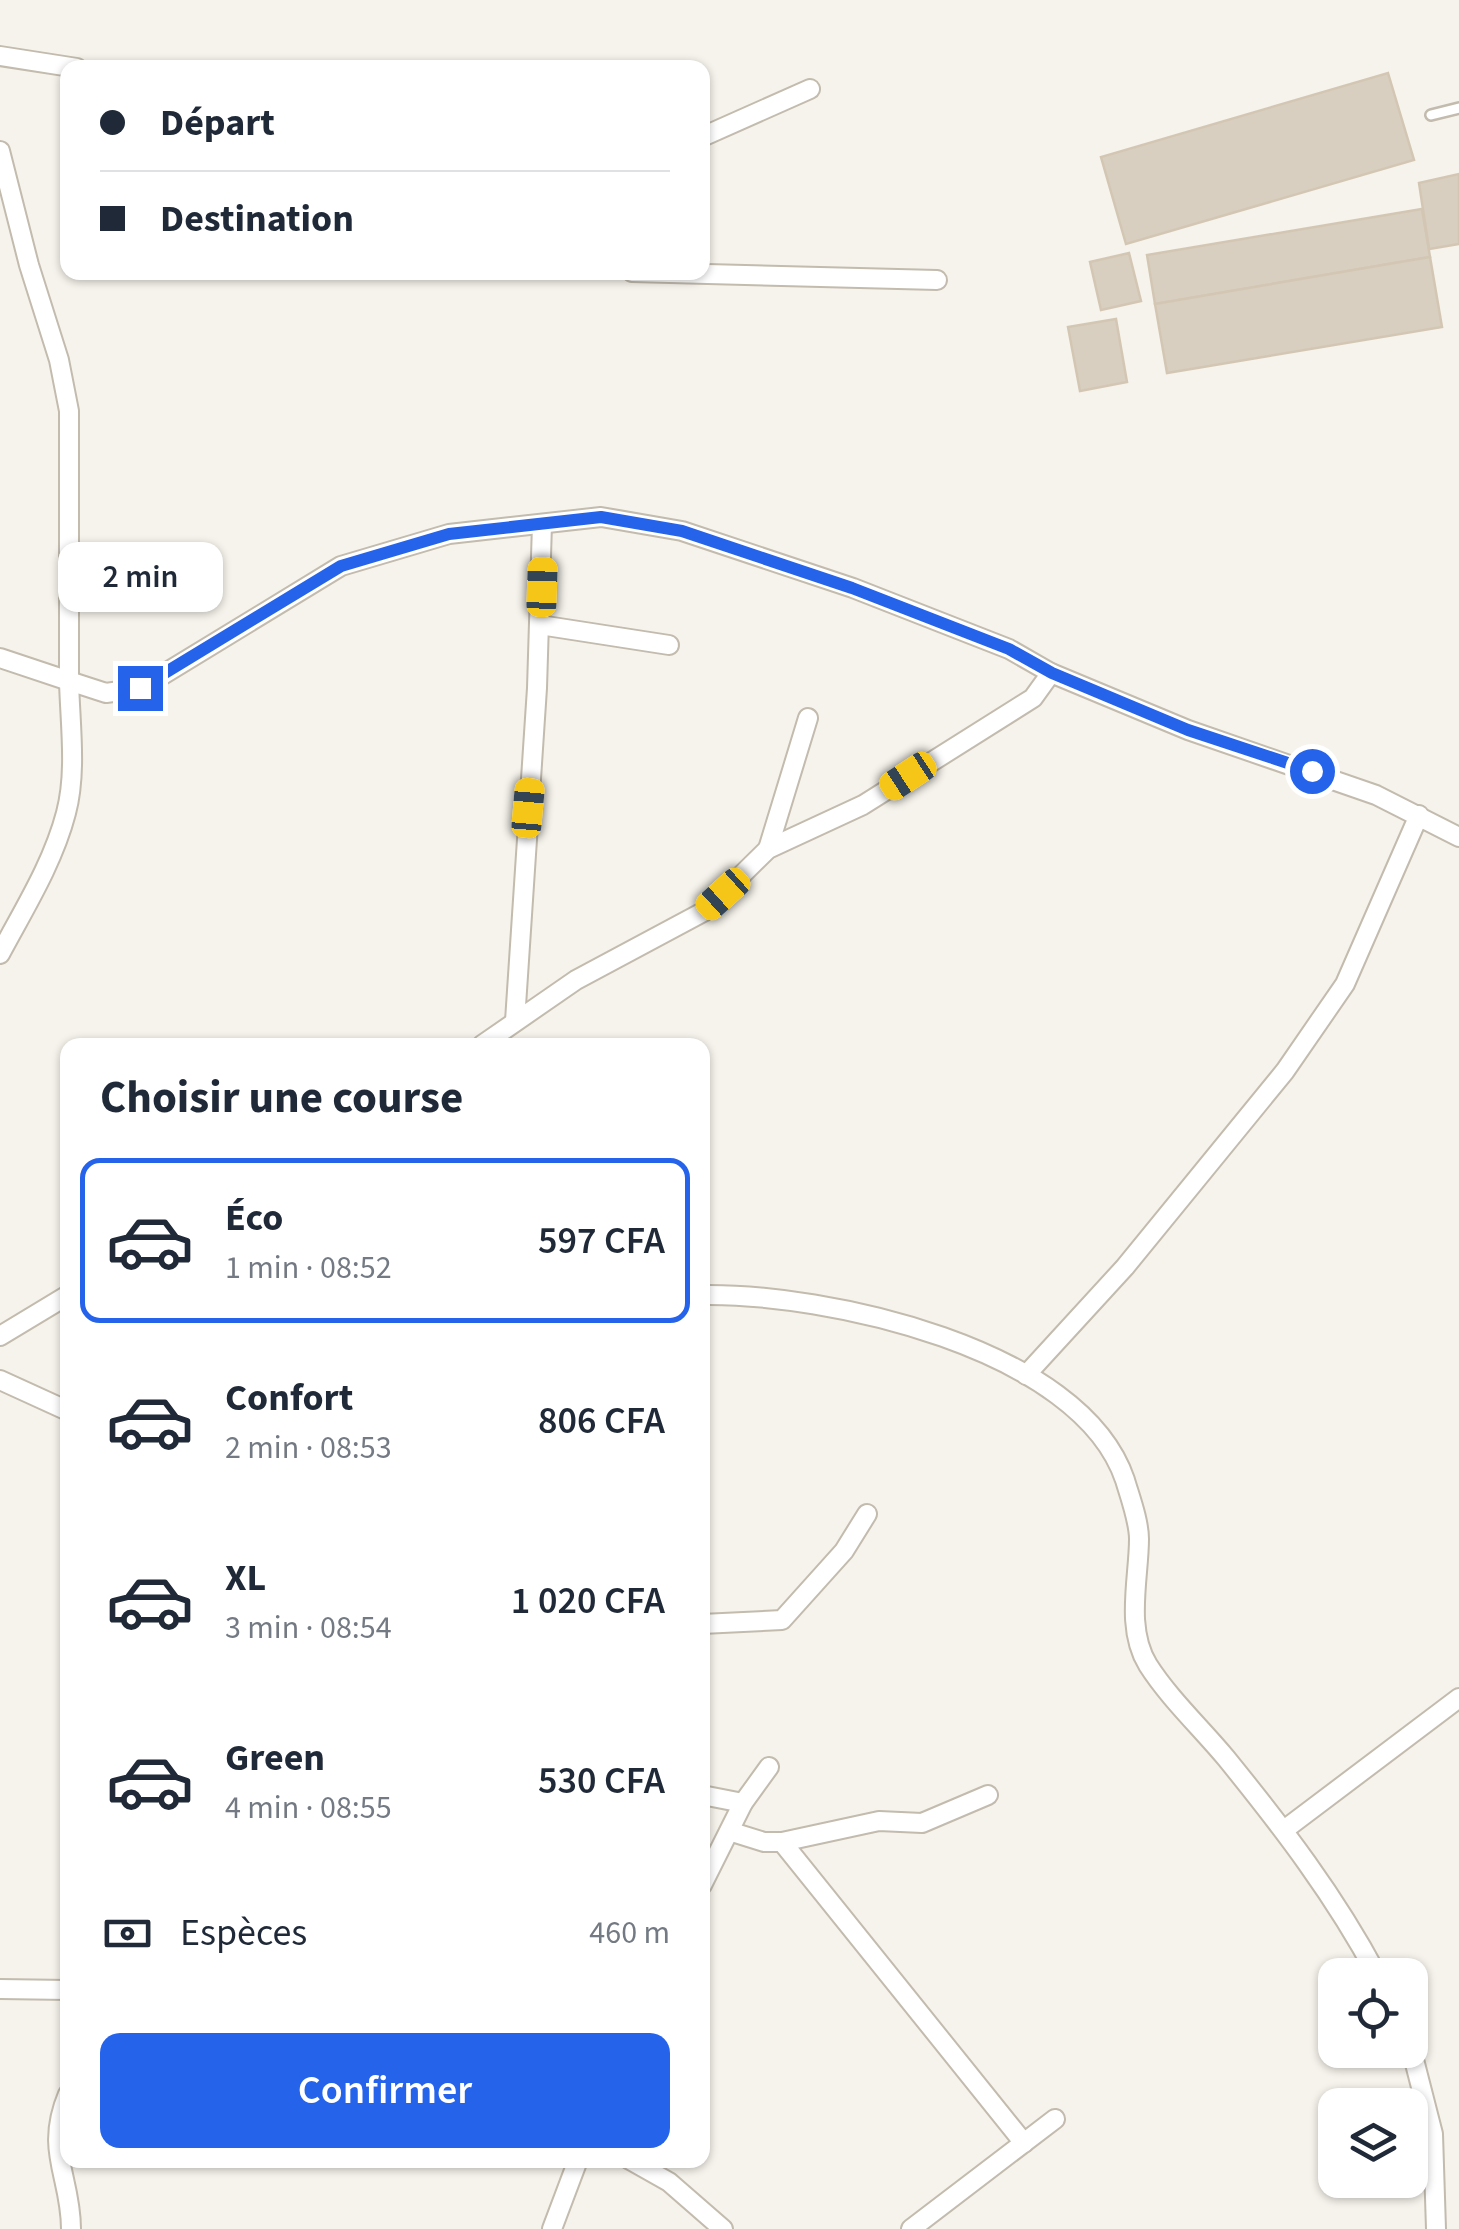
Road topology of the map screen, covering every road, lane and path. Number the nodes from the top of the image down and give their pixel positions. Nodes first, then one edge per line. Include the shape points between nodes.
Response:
1 (0, 56) edge
2 (60, 65) edge
3 (810, 89) dead end
4 (1459, 108) edge
5 (1431, 115) dead end
6 (710, 134) edge
7 (0, 151) edge
8 (710, 274) edge
9 (938, 280) dead end
10 (542, 524) junction
11 (540, 626) junction
12 (668, 646) dead end
13 (0, 658) edge
14 (1052, 673) junction
15 (69, 681) junction
16 (808, 718) dead end
17 (1419, 816) junction
18 (1459, 837) edge
19 (768, 849) junction
20 (0, 954) edge
21 (509, 1031) edge
22 (710, 1296) edge
23 (60, 1300) edge
24 (0, 1336) edge
25 (1026, 1375) junction
26 (0, 1380) edge
27 (60, 1408) edge
28 (867, 1514) dead end
29 (710, 1624) edge
30 (1459, 1698) edge
31 (769, 1768) dead end
32 (988, 1795) dead end
33 (710, 1797) edge
34 (743, 1804) junction
35 (1284, 1830) junction
36 (732, 1832) junction
37 (782, 1842) junction
38 (710, 1871) edge
39 (1368, 1958) edge
40 (0, 1989) edge
41 (60, 1990) edge
42 (1416, 2068) edge
43 (60, 2114) edge
44 (1055, 2120) dead end
45 (1024, 2143) junction
46 (575, 2168) edge
47 (644, 2168) edge
48 (71, 2229) edge
49 (552, 2229) edge
50 (723, 2229) edge
51 (912, 2229) edge
52 (1436, 2229) edge

1 - 2 street
3 - 6 street
4 - 5 lane
7 - 15 street via 69,411
8 - 9 street
10 - 11 street
10 - 14 street via 601,517 682,531 852,588 1009,649
10 - 15 street via 449,534 341,566 140,688 106,693
11 - 12 street
11 - 21 street
13 - 15 street
14 - 17 street
14 - 19 street via 1033,698 863,805
15 - 20 street via 66,812 41,878
16 - 19 street
17 - 18 street
17 - 25 street via 1346,984 1125,1267
19 - 21 street via 704,911 576,980
22 - 25 street via 797,1300 883,1316
23 - 24 street
25 - 35 street via 1112,1449 1139,1536 1133,1586 1146,1663
26 - 27 street
28 - 29 street via 844,1551 782,1620
30 - 35 street
31 - 34 street
32 - 37 street via 922,1823 879,1821
33 - 34 street
34 - 36 street
35 - 39 street
36 - 37 street
36 - 38 street
37 - 45 street
40 - 41 street
42 - 52 street via 1433,2134
43 - 48 street via 58,2168 71,2199
44 - 45 street
45 - 51 street
46 - 49 street
47 - 50 street

